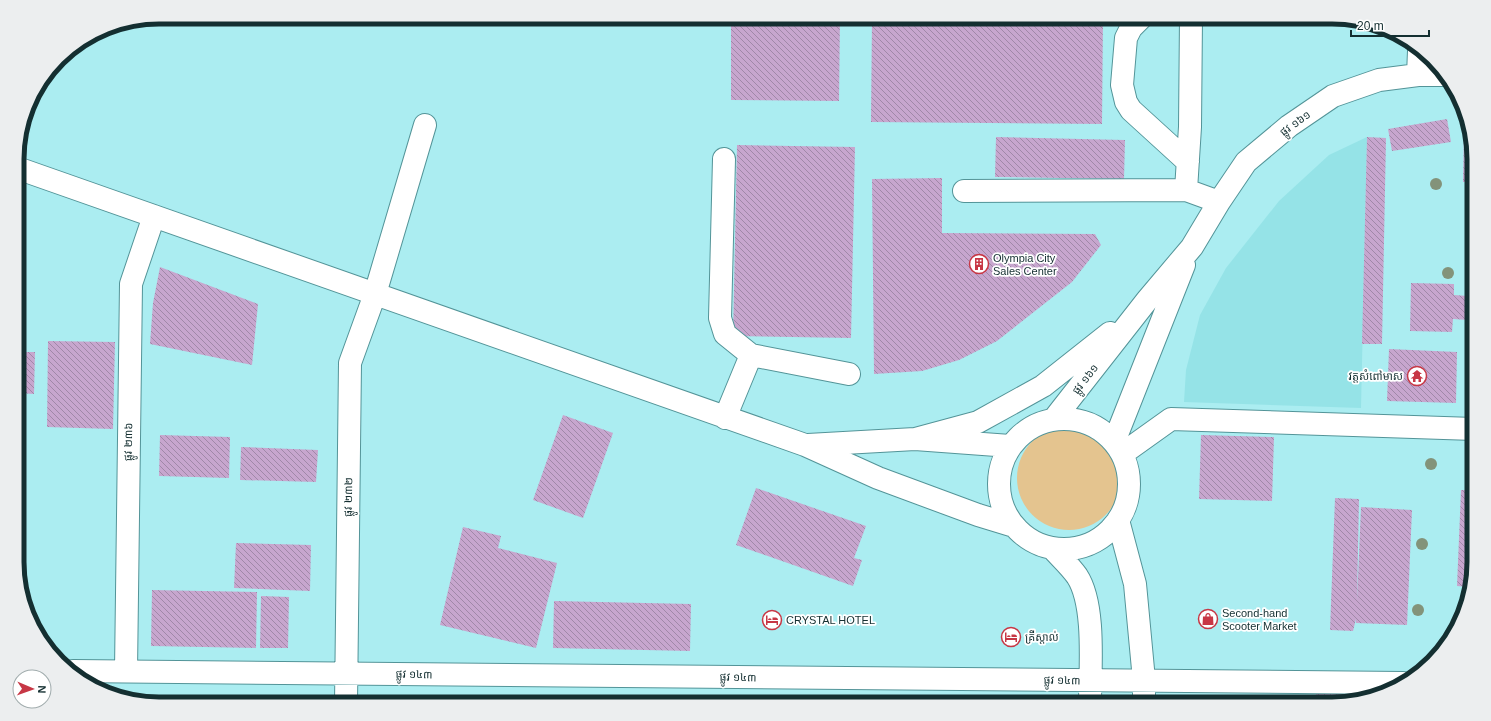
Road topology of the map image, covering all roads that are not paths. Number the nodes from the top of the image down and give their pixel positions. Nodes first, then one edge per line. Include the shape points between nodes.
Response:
1 (1135, 24) edge
2 (1191, 24) edge
3 (1418, 55) edge
4 (1418, 75) junction
5 (1437, 75) edge
6 (425, 125) dead end
7 (724, 159) dead end
8 (1188, 162) junction
9 (24, 170) edge
10 (1186, 190) junction
11 (964, 191) dead end
12 (1219, 202) junction
13 (154, 216) junction
14 (1192, 247) junction
15 (375, 294) junction
16 (1148, 299) junction
17 (751, 355) junction
18 (849, 374) dead end
19 (725, 418) junction
20 (1054, 419) junction
21 (1467, 430) edge
22 (915, 438) junction
23 (805, 445) junction
24 (1010, 446) junction
25 (1118, 448) junction
26 (1118, 520) junction
27 (1014, 526) junction
28 (1052, 548) junction
29 (80, 671) edge
30 (126, 671) junction
31 (346, 673) junction
32 (1090, 680) junction
33 (1144, 680) junction
34 (1392, 683) edge
35 (346, 697) edge
36 (1090, 697) edge
37 (1144, 697) edge

1 - 8 street via 1126,38 1122,85 1126,102 1131,110
2 - 8 street
3 - 4 street
4 - 5 street, ផ្លូវ ១៦១
4 - 12 street, ផ្លូវ ១៦១ via 1380,80 1333,96 1289,126 1246,162
6 - 15 street, ផ្លូវ ២៣២
7 - 17 street via 720,318 725,334
8 - 10 street
9 - 13 street
10 - 11 street
10 - 12 street
12 - 14 street, ផ្លូវ ១៦១
13 - 15 street
13 - 30 street, ផ្លូវ ២៣៦ via 131,284
14 - 16 street, ផ្លូវ ១៦១
14 - 25 street, ផ្លូវ ១៦១
15 - 19 street
15 - 31 street, ផ្លូវ ២៣២ via 350,363
16 - 20 street, ផ្លូវ ១៦១
16 - 22 street via 1043,386 978,422
17 - 18 street
17 - 19 street
19 - 23 street
20 - 24 street via 1037,424 1022,433
20 - 25 street via 1076,419 1090,423 1103,431
21 - 25 street via 1171,419
22 - 23 street
22 - 24 street
23 - 27 street via 878,478
24 - 27 street via 1001,463 998,486 1002,508
25 - 26 street via 1128,471 1129,488
26 - 28 street via 1095,542 1081,547
26 - 33 street via 1135,584
27 - 28 street via 1031,541
28 - 32 street via 1077,576 1087,601
29 - 30 street, ផ្លូវ ១៤៣
30 - 31 street, ផ្លូវ ១៤៣
31 - 32 street, ផ្លូវ ១៤៣
31 - 35 street, ផ្លូវ ២៣២
32 - 33 street, ផ្លូវ ១៤៣
32 - 36 street
33 - 34 street, ផ្លូវ ១៤៣
33 - 37 street

